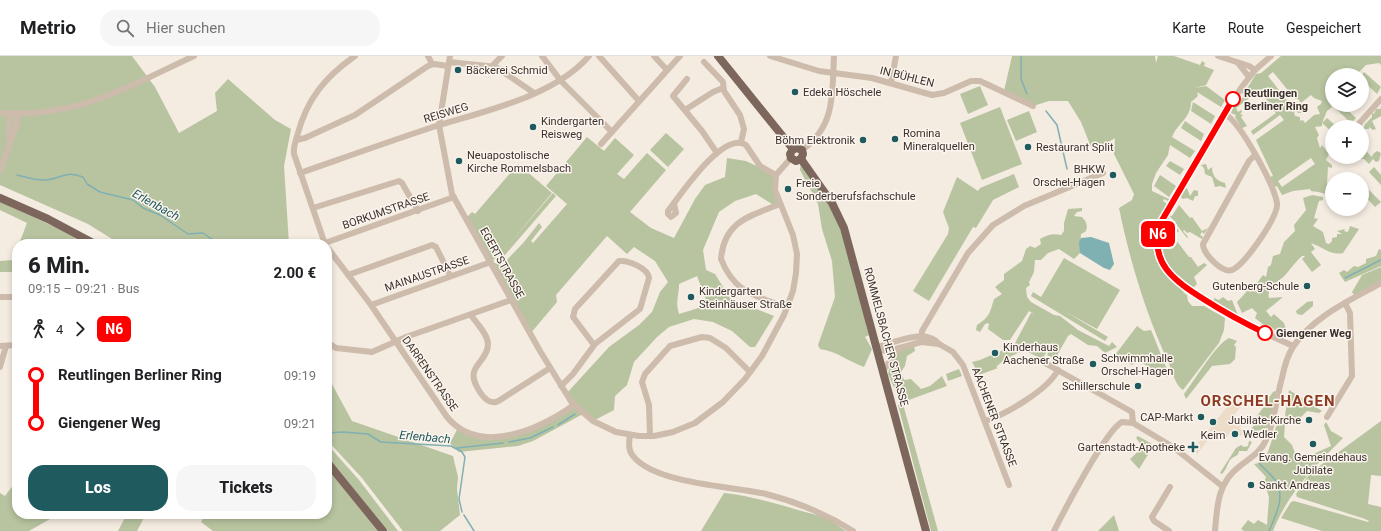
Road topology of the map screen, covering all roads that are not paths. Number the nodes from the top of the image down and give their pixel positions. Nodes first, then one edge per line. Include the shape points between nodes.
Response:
1 (194, 56) edge
2 (355, 56) edge
3 (428, 56) edge
4 (502, 56) edge
5 (542, 56) edge
6 (589, 56) edge
7 (599, 56) edge
8 (654, 56) edge
9 (680, 56) edge
10 (718, 56) edge
11 (771, 56) edge
12 (834, 56) edge
13 (896, 56) edge
14 (1218, 56) edge
15 (1271, 56) edge
16 (449, 61) edge
17 (704, 62) dead end
18 (1238, 63) junction
19 (432, 64) junction
20 (492, 66) junction
21 (667, 70) junction
22 (1255, 70) junction
23 (833, 73) junction
24 (1249, 77) junction
25 (687, 79) dead end
26 (561, 81) junction
27 (891, 83) junction
28 (723, 88) junction
29 (534, 93) junction
30 (1381, 99) edge
31 (639, 100) junction
32 (1033, 106) dead end
33 (685, 110) junction
34 (0, 113) edge
35 (10, 114) junction
36 (18, 114) junction
37 (1225, 114) junction
38 (1362, 120) edge
39 (439, 125) junction
40 (612, 132) junction
41 (296, 140) junction
42 (741, 142) junction
43 (9, 143) junction
44 (601, 144) dead end
45 (793, 148) junction
46 (802, 150) junction
47 (718, 153) junction
48 (1255, 155) junction
49 (791, 158) junction
50 (801, 160) junction
51 (0, 170) edge
52 (300, 173) junction
53 (1103, 173) dead end
54 (776, 175) junction
55 (454, 197) junction
56 (0, 198) edge
57 (674, 204) dead end
58 (780, 204) junction
59 (313, 208) junction
60 (418, 211) junction
61 (86, 239) edge
62 (324, 239) edge
63 (332, 243) edge
64 (332, 253) edge
65 (491, 262) junction
66 (348, 275) junction
67 (450, 276) junction
68 (1381, 283) edge
69 (0, 297) edge
70 (12, 297) edge
71 (511, 300) junction
72 (1345, 303) junction
73 (371, 305) junction
74 (787, 308) junction
75 (471, 315) junction
76 (922, 339) junction
77 (395, 342) junction
78 (332, 345) edge
79 (594, 345) junction
80 (3, 346) edge
81 (1293, 346) junction
82 (877, 348) junction
83 (899, 348) junction
84 (1045, 363) dead end
85 (0, 367) edge
86 (550, 368) junction
87 (883, 371) junction
88 (750, 372) junction
89 (1057, 373) junction
90 (561, 386) junction
91 (574, 405) junction
92 (1327, 417) dead end
93 (985, 421) junction
94 (1130, 422) junction
95 (630, 435) junction
96 (650, 436) junction
97 (332, 468) edge
98 (1010, 485) dead end
99 (1222, 486) junction
100 (1170, 487) dead end
101 (384, 531) edge
102 (853, 531) edge
103 (926, 531) edge
104 (1054, 531) edge
105 (1169, 531) edge
106 (1215, 531) edge

1 - 36 street via 100,100 44,113
2 - 41 street, DARRENSTRASSE via 336,70 317,90 305,110
3 - 19 street
4 - 20 street
5 - 26 street
6 - 26 street, REISWEG via 580,67
7 - 31 street
8 - 21 street
9 - 21 street
10 - 45 main road
11 - 23 street, IN BÜHLEN
12 - 23 street
13 - 27 street
14 - 18 street
15 - 22 street
16 - 19 street
16 - 20 street
16 - 39 street, EGERTSTRASSE
17 - 28 street via 723,82
18 - 22 street
18 - 24 street
19 - 41 street via 355,115
20 - 29 street
21 - 31 street
22 - 24 street
23 - 27 street, IN BÜHLEN
23 - 46 street via 832,105 828,118 818,136
24 - 37 street
25 - 33 street via 673,96
26 - 29 street, REISWEG
26 - 40 street
27 - 32 street, IN BÜHLEN via 936,95 971,81 980,81
28 - 33 street
28 - 42 street via 741,118 744,129
29 - 39 street, REISWEG via 465,119
30 - 38 street
31 - 40 street
33 - 47 street
34 - 35 street
35 - 36 street
35 - 43 street
36 - 43 street via 17,124
37 - 48 street via 1235,123
37 - 81 street via 1161,222 1158,238 1159,255 1169,274 1184,287 1239,321
39 - 52 street, REISWEG
39 - 55 street, EGERTSTRASSE via 449,183
40 - 44 street
41 - 52 street, DARRENSTRASSE via 294,152
42 - 47 street via 732,143
42 - 54 street via 748,147 760,166
43 - 51 street
45 - 46 main road
45 - 49 main road
46 - 50 main road
47 - 57 street via 705,164
48 - 48 street via 1249,161 1203,244 1221,268 1228,271 1236,268 1274,216 1277,202
49 - 50 main road
49 - 54 street
50 - 82 main road, ROMMELSBACHER STRASSE via 830,199 842,224
52 - 59 street, DARRENSTRASSE
53 - 76 street via 1033,202 993,225 968,253 922,331
54 - 58 street, EGERTSTRASSE via 775,190
55 - 60 street, BORKUMSTRASSE
55 - 65 street, EGERTSTRASSE
56 - 61 main road
58 - 74 street, EGERTSTRASSE via 792,231 797,254 795,282
58 - 74 street via 735,223 721,259 740,289
59 - 60 street via 399,181
59 - 62 street, DARRENSTRASSE
60 - 63 street, BORKUMSTRASSE
64 - 66 street, DARRENSTRASSE
65 - 67 street, MAINAUSTRASSE
65 - 71 street, EGERTSTRASSE
66 - 67 street via 432,245 436,247
66 - 73 street, DARRENSTRASSE
67 - 73 street, MAINAUSTRASSE
68 - 72 street
69 - 70 street
71 - 75 street
71 - 86 street, EGERTSTRASSE
72 - 81 street via 1317,322
72 - 92 street via 1350,313 1352,376
73 - 77 street, DARRENSTRASSE
74 - 88 street, EGERTSTRASSE via 770,344
75 - 77 street
75 - 86 street via 488,342 473,376 488,401 500,400
76 - 82 street
76 - 83 street
76 - 93 street, AACHENER STRASSE via 953,352 963,366
77 - 78 street via 369,352
77 - 91 street, DARRENSTRASSE via 447,417 469,434 490,437 528,430 551,421
79 - 79 street via 639,310 643,303 648,274 619,261 573,312 573,317
79 - 90 street
80 - 85 street
81 - 99 street via 1287,357 1266,441 1258,452 1234,470
82 - 83 street via 889,351
82 - 87 main road, ROMMELSBACHER STRASSE
83 - 87 street
84 - 89 street
86 - 90 street, EGERTSTRASSE
87 - 103 main road, ROMMELSBACHER STRASSE
88 - 96 street, EGERTSTRASSE via 723,402 704,417 681,429
88 - 96 street via 726,348 708,338 696,338 669,347 642,379 649,405
89 - 93 street via 1019,405
89 - 94 street via 1128,410
90 - 91 street, EGERTSTRASSE
91 - 95 street, EGERTSTRASSE via 600,425
93 - 98 street, AACHENER STRASSE
94 - 99 street via 1177,450
94 - 104 street via 1120,423 1114,429 1077,487
95 - 96 street, EGERTSTRASSE
95 - 102 street via 629,447 633,456 663,475 775,497 815,510
97 - 101 main road
99 - 106 street via 1217,502
100 - 105 street via 1152,517

